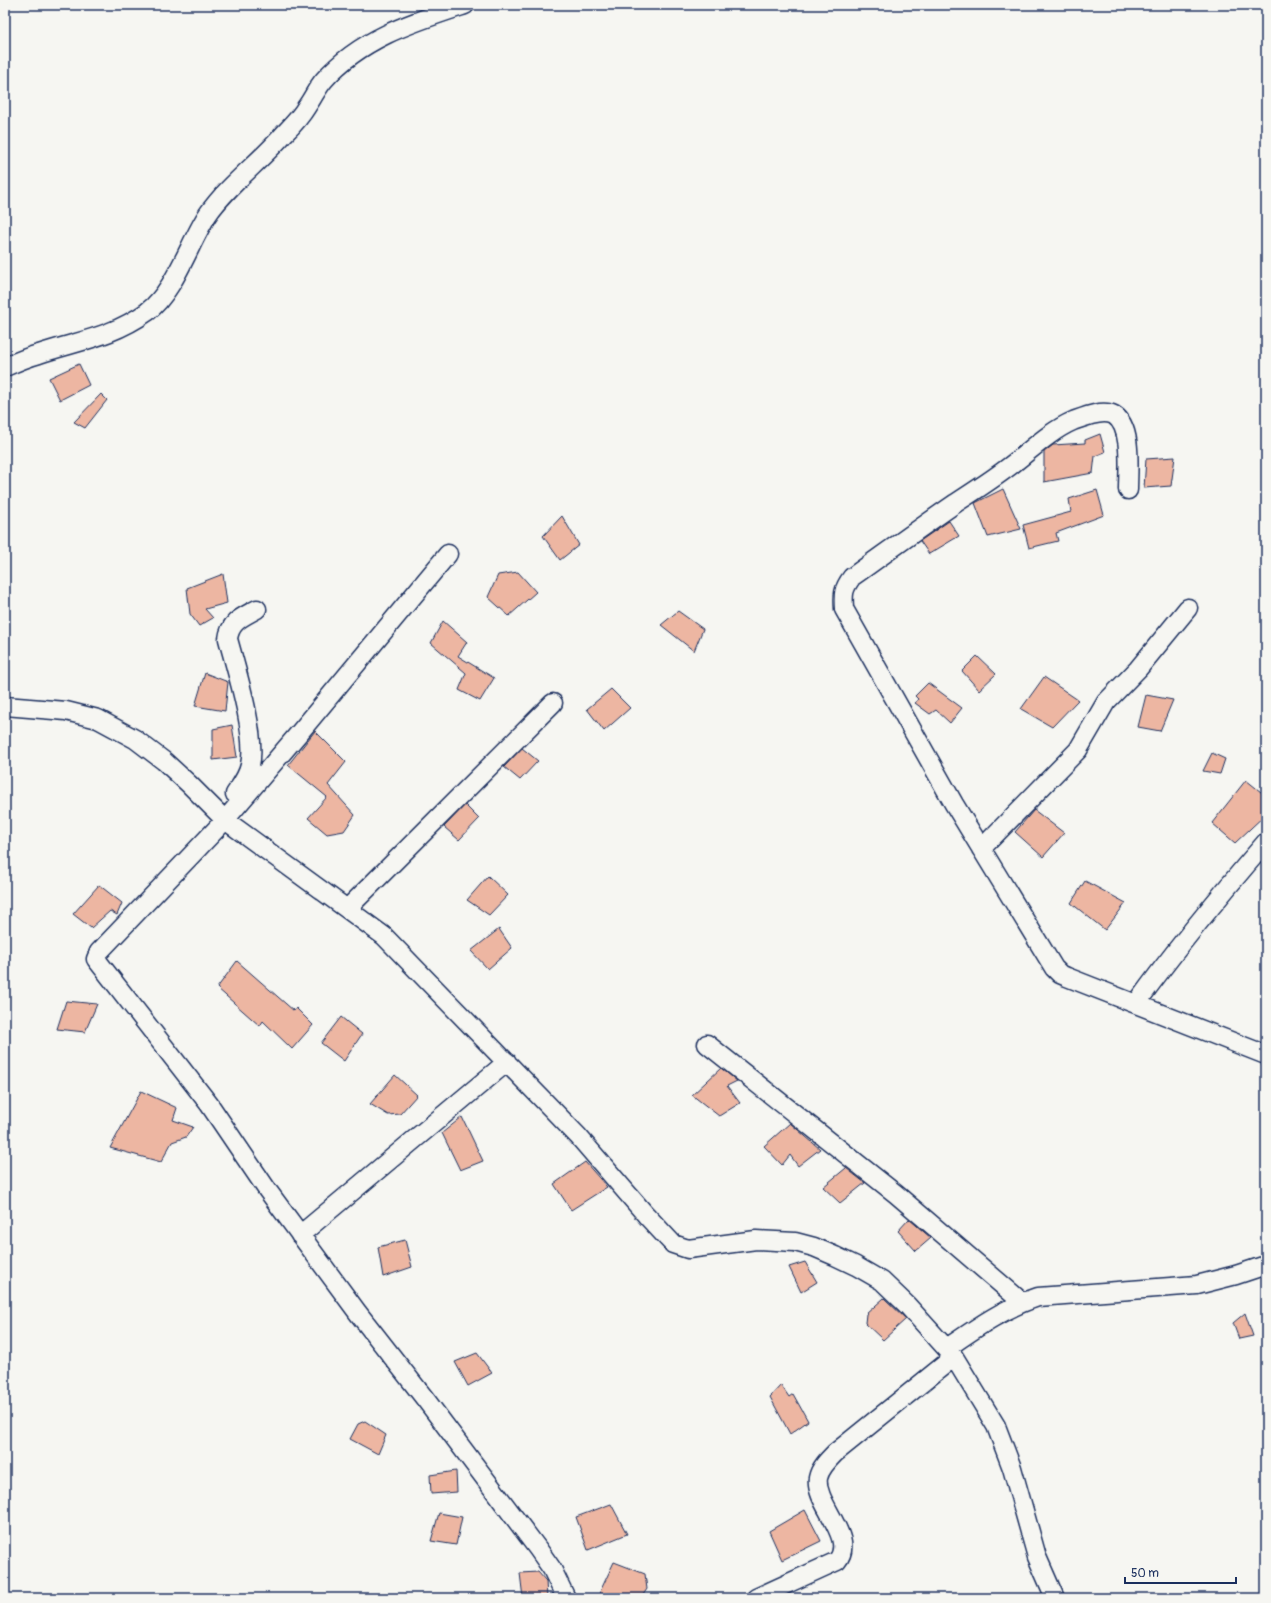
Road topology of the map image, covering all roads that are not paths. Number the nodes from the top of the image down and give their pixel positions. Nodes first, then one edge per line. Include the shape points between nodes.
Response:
1 (465, 5) edge
2 (5, 367) edge
3 (1128, 490) dead end
4 (448, 554) dead end
5 (1188, 608) dead end
6 (257, 609) dead end
7 (552, 703) dead end
8 (5, 706) edge
9 (230, 814) junction
10 (1266, 842) edge
11 (981, 849) junction
12 (347, 909) junction
13 (1136, 1004) junction
14 (707, 1044) dead end
15 (1266, 1055) edge
16 (506, 1062) junction
17 (300, 1235) junction
18 (1266, 1265) edge
19 (1022, 1302) junction
20 (951, 1353) junction
21 (566, 1598) edge
22 (756, 1598) edge
23 (1055, 1598) edge

1 - 2 street via 408,24 368,43 343,61 323,81 284,135 229,189 208,214 164,294 148,311 102,336 40,353
3 - 11 street via 1126,432 1114,416 1106,412 1089,416 1072,422 1051,435 852,577 846,585 843,595 844,609 930,764
4 - 9 street
5 - 11 street via 1138,669 1106,702 1078,750
6 - 9 street via 233,625 228,639 246,713 252,755 247,776 232,800
7 - 12 street
8 - 9 street via 66,711 98,720 135,739
9 - 12 street
9 - 17 street via 99,952 96,959 209,1104
10 - 13 street via 1201,918
11 - 13 street via 1028,928 1060,974
12 - 16 street via 369,923 403,953
13 - 15 street
14 - 19 street via 896,1194
16 - 17 street
16 - 20 street via 578,1136 674,1244 688,1250 756,1240 795,1242 814,1247 882,1281 907,1304
17 - 21 street via 538,1549 552,1569
18 - 19 street via 1197,1285 1075,1293 1038,1297
19 - 20 street via 1001,1312
20 - 22 street via 822,1467 818,1479 819,1488 843,1544 837,1561
20 - 23 street via 996,1426 1012,1468 1038,1557

